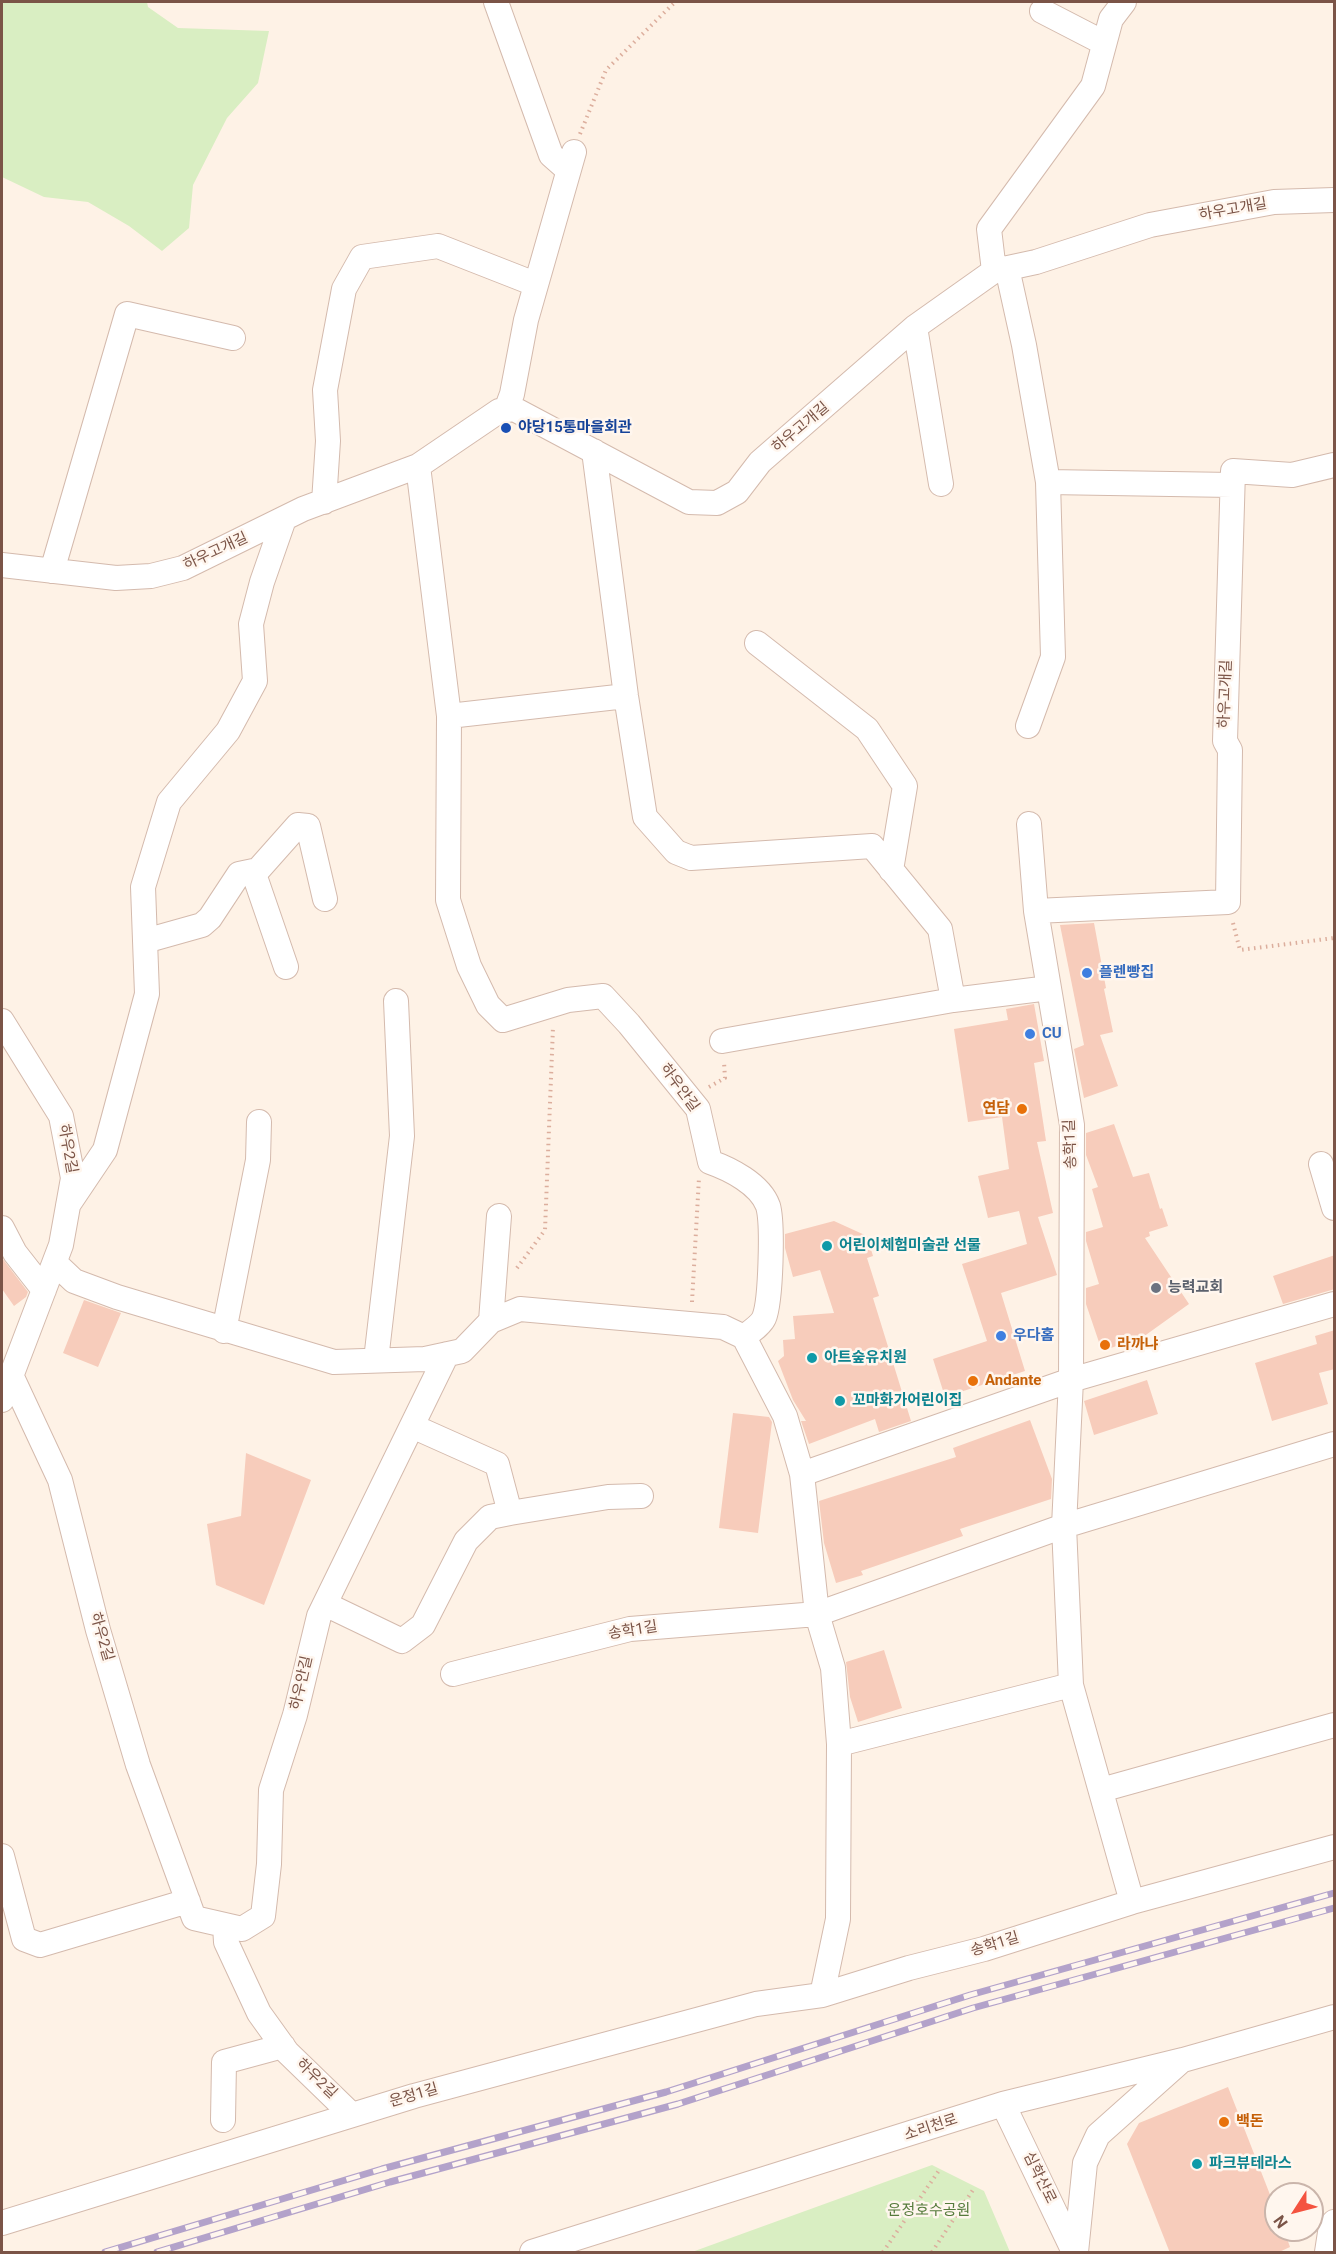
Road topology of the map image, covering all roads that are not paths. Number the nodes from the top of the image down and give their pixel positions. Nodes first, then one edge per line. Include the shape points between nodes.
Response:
1 (496, 2) edge
2 (1124, 2) edge
3 (1042, 11) dead end
4 (1104, 43) junction
5 (1335, 200) edge
6 (1001, 269) junction
7 (535, 284) junction
8 (915, 327) junction
9 (233, 338) dead end
10 (506, 410) junction
11 (594, 451) junction
12 (1335, 465) edge
13 (418, 466) junction
14 (1048, 482) junction
15 (941, 484) dead end
16 (1232, 485) junction
17 (324, 502) junction
18 (284, 519) junction
19 (2, 565) edge
20 (52, 571) junction
21 (757, 643) dead end
22 (626, 696) junction
23 (449, 716) junction
24 (1028, 726) dead end
25 (1029, 824) dead end
26 (891, 870) junction
27 (253, 871) junction
28 (325, 899) dead end
29 (1036, 911) junction
30 (145, 941) junction
31 (286, 966) dead end
32 (1049, 988) junction
33 (953, 1000) junction
34 (396, 1001) dead end
35 (2, 1021) edge
36 (722, 1041) road end
37 (259, 1122) dead end
38 (1321, 1164) dead end
39 (68, 1205) junction
40 (1335, 1208) edge
41 (499, 1216) dead end
42 (2, 1228) edge
43 (55, 1263) junction
44 (44, 1290) junction
45 (1335, 1304) edge
46 (490, 1321) junction
47 (224, 1330) junction
48 (744, 1337) junction
49 (447, 1354) junction
50 (376, 1360) junction
51 (11, 1375) junction
52 (1071, 1380) junction
53 (2, 1400) edge
54 (412, 1426) junction
55 (1335, 1444) edge
56 (802, 1474) junction
57 (641, 1496) dead end
58 (510, 1513) junction
59 (1064, 1526) junction
60 (325, 1604) junction
61 (817, 1614) junction
62 (453, 1674) dead end
63 (1071, 1685) junction
64 (1335, 1725) edge
65 (839, 1744) junction
66 (1101, 1790) junction
67 (1335, 1847) edge
68 (2, 1856) edge
69 (188, 1901) junction
70 (1132, 1902) junction
71 (225, 1926) junction
72 (822, 1995) junction
73 (756, 2004) joint
74 (1335, 2017) edge
75 (283, 2046) junction
76 (1183, 2060) junction
77 (1003, 2104) junction
78 (352, 2115) junction
79 (223, 2120) dead end
80 (1335, 2222) edge
81 (2, 2223) edge
82 (532, 2253) edge
83 (1075, 2253) edge
84 (1327, 2253) edge

1 - 7 street via 551,155 571,161
2 - 4 street via 1111,18
3 - 4 street
4 - 6 street via 1093,86 989,229
5 - 6 street, 하우고개길 via 1274,202 1150,225 1036,262
6 - 8 street, 하우고개길
6 - 14 street via 1024,345
7 - 10 street
7 - 17 street via 438,246 362,257 344,289 325,390 328,441
8 - 11 street, 하우고개길 via 760,462 737,492 717,503 689,502
8 - 15 street
9 - 20 street via 127,314
10 - 11 street, 하우고개길 via 514,409
10 - 13 street, 하우고개길
11 - 22 street
12 - 16 street via 1292,475 1233,471
13 - 17 street, 하우고개길
13 - 23 street
14 - 16 street
14 - 24 street via 1053,657
16 - 29 street, 하우고개길 via 1225,741 1230,750 1228,902
17 - 18 street, 하우고개길
18 - 20 street, 하우고개길 via 183,568 151,576 116,578
18 - 30 street via 251,624 255,681 228,731 169,802 143,887
19 - 20 street, 하우고개길
21 - 26 street via 867,729 905,786
22 - 23 street
22 - 26 street via 645,817 676,852 691,858 872,846
23 - 48 street, 하우안길 via 448,900 469,966 488,1005 503,1020 568,1000 603,996 698,1109 710,1162 727,1168 757,1190 768,1206 769,1291 764,1320
25 - 29 street, 송학1길
26 - 33 street via 940,929
27 - 28 street via 298,825 308,826
27 - 30 street via 238,874 202,925
27 - 31 street
29 - 32 street, 송학1길
30 - 39 street via 147,994 105,1150
32 - 33 street
32 - 52 street, 송학1길 via 1072,1125
33 - 36 street
34 - 50 street via 402,1136
35 - 39 street, 하우2길 via 62,1116 73,1178
37 - 47 street via 258,1160
38 - 40 street
39 - 43 street, 하우2길
41 - 46 street
42 - 44 street
43 - 44 street, 하우2길
43 - 47 street via 74,1281
44 - 51 street, 하우2길
45 - 52 street
46 - 48 street via 520,1309 723,1327
46 - 49 street via 462,1351
47 - 50 street via 334,1362
48 - 56 street via 785,1416
49 - 50 street via 425,1359
49 - 54 street, 하우안길
51 - 53 street, 하우2길
51 - 69 street, 하우2길 via 60,1480 135,1754
52 - 56 street
52 - 59 street, 송학1길
54 - 58 street via 497,1464
54 - 60 street, 하우안길
55 - 59 street, 송학1길
56 - 61 street
57 - 58 street via 608,1497
58 - 60 street via 490,1517 466,1541 423,1625 402,1641
59 - 61 street, 송학1길
59 - 63 street, 송학1길
60 - 71 street, 하우안길 via 271,1790 263,1916 242,1929
61 - 62 street, 송학1길 via 630,1629
61 - 65 street via 833,1668
63 - 65 street
63 - 66 street, 송학1길
64 - 66 street
65 - 72 street via 838,1919
66 - 70 street, 송학1길
67 - 70 street, 송학1길
68 - 69 street via 24,1939 40,1945
69 - 71 street, 하우2길 via 194,1918
70 - 72 street, 송학1길
71 - 75 street, 하우2길 via 226,1942 259,2013
72 - 73 street, 송학1길
73 - 78 street, 운정1길
74 - 76 street, 소리천로
75 - 78 street, 하우2길
75 - 79 street via 224,2062
76 - 77 street, 소리천로
76 - 83 street via 1098,2135 1086,2163
77 - 82 street, 소리천로
77 - 83 street, 심학산로
78 - 81 street, 운정1길
80 - 84 street

